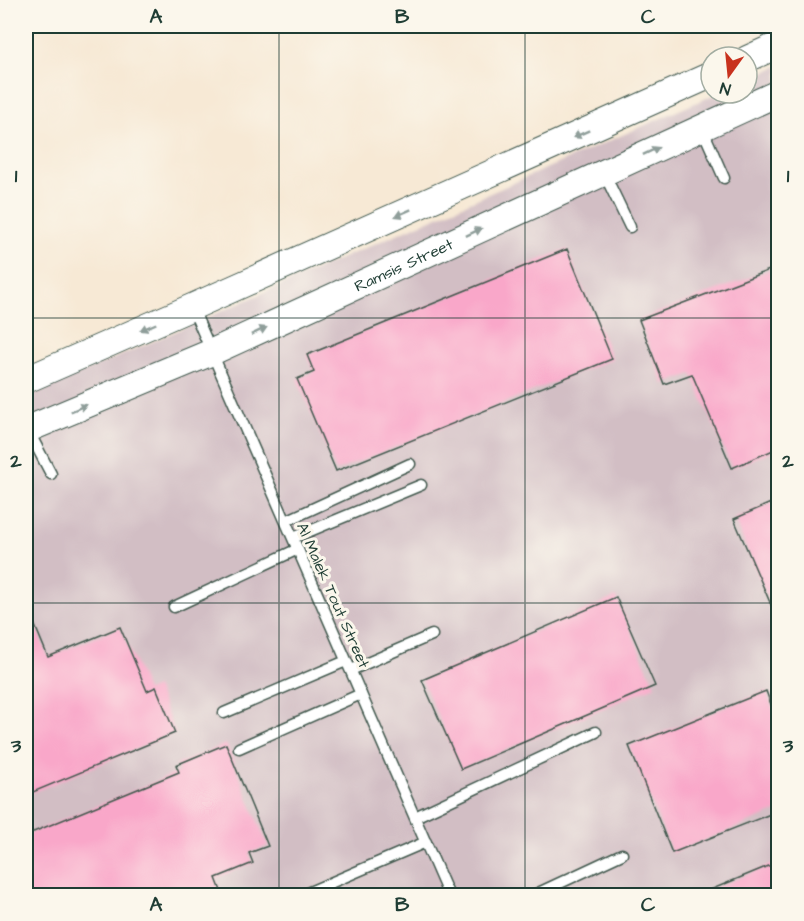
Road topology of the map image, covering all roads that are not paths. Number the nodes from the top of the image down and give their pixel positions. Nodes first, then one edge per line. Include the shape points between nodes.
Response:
1 (778, 45) edge
2 (759, 54) edge
3 (699, 80) edge
4 (778, 93) edge
5 (702, 128) junction
6 (604, 172) junction
7 (724, 178) dead end
8 (630, 226) dead end
9 (192, 307) junction
10 (212, 352) junction
11 (26, 380) edge
12 (27, 430) edge
13 (410, 464) dead end
14 (51, 474) dead end
15 (421, 485) dead end
16 (286, 521) junction
17 (293, 538) junction
18 (298, 549) junction
19 (174, 607) dead end
20 (432, 635) dead end
21 (349, 665) junction
22 (361, 694) junction
23 (224, 713) dead end
24 (596, 732) dead end
25 (239, 748) dead end
26 (415, 817) junction
27 (426, 842) junction
28 (622, 854) dead end
29 (300, 896) edge
30 (449, 896) edge
31 (532, 896) edge

1 - 2 street
3 -> 9 street
4 - 5 street, Ramsis Street
6 -> 5 street, Ramsis Street
5 - 7 lane
6 - 8 lane
10 -> 6 street, Ramsis Street
9 - 10 lane, Al Malek Tout Street
9 -> 11 street
12 -> 10 street, Ramsis Street
10 - 16 lane, Al Malek Tout Street
12 - 14 lane
13 - 16 lane
15 - 17 lane
16 - 17 lane, Al Malek Tout Street
17 - 18 lane, Al Malek Tout Street
18 - 19 lane
18 - 21 lane, Al Malek Tout Street
20 - 21 lane
21 - 22 lane, Al Malek Tout Street
21 - 23 lane
22 - 25 lane
22 - 26 lane, Al Malek Tout Street
24 - 26 lane
26 - 27 lane, Al Malek Tout Street
27 - 29 lane
27 - 30 lane, Al Malek Tout Street
28 - 31 lane

